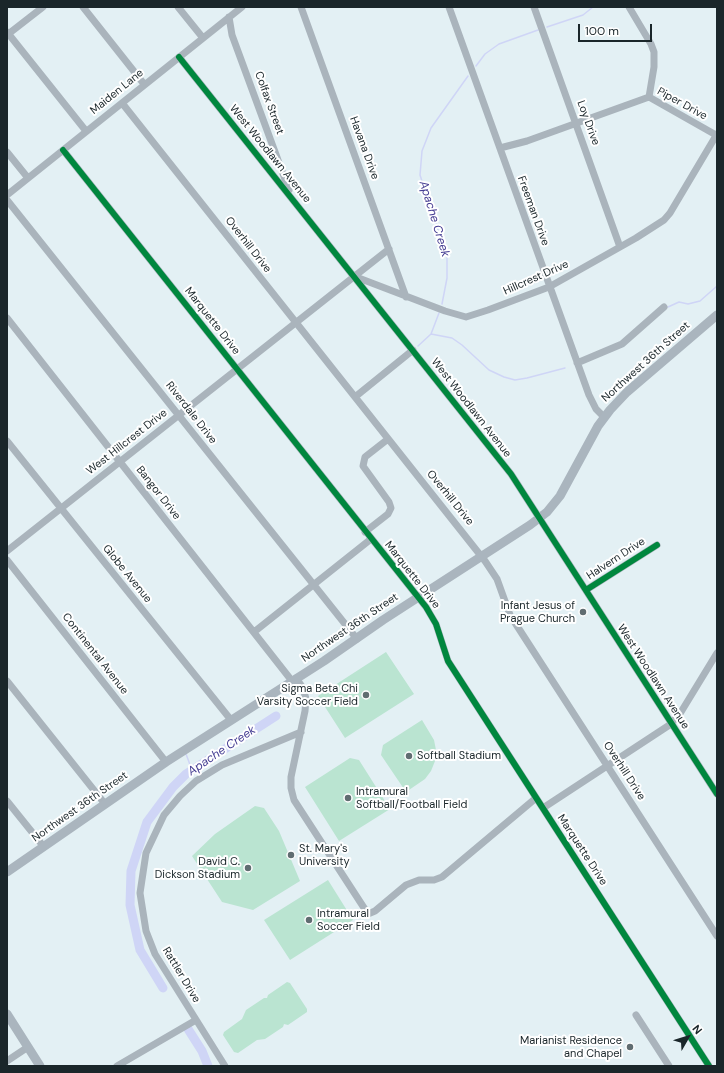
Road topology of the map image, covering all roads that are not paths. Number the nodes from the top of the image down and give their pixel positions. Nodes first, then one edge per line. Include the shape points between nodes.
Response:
1 (43, 7) edge
2 (83, 7) edge
3 (178, 7) edge
4 (242, 7) edge
5 (301, 7) edge
6 (449, 7) edge
7 (534, 7) edge
8 (628, 7) edge
9 (229, 17) junction
10 (8, 34) edge
11 (202, 38) junction
12 (180, 57) junction
13 (144, 84) junction
14 (649, 97) junction
15 (122, 103) junction
16 (576, 123) junction
17 (86, 131) junction
18 (717, 135) edge
19 (500, 148) junction
20 (63, 150) junction
21 (7, 152) edge
22 (28, 178) junction
23 (7, 195) edge
24 (291, 196) junction
25 (7, 200) edge
26 (620, 247) junction
27 (389, 249) junction
28 (355, 277) junction
29 (549, 287) junction
30 (406, 297) junction
31 (664, 307) dead end
32 (717, 315) edge
33 (7, 318) edge
34 (296, 323) junction
35 (413, 350) junction
36 (577, 363) junction
37 (238, 370) junction
38 (355, 397) junction
39 (179, 415) junction
40 (604, 417) junction
41 (388, 439) junction
42 (7, 441) edge
43 (120, 462) junction
44 (61, 509) junction
45 (539, 518) junction
46 (365, 532) junction
47 (371, 539) junction
48 (657, 545) dead end
49 (7, 551) edge
50 (482, 556) junction
51 (7, 560) edge
52 (313, 586) junction
53 (586, 590) junction
54 (419, 597) junction
55 (254, 632) junction
56 (357, 639) junction
57 (717, 654) edge
58 (294, 680) junction
59 (7, 681) edge
60 (231, 720) junction
61 (671, 724) junction
62 (301, 732) junction
63 (166, 762) junction
64 (607, 767) junction
65 (717, 794) edge
66 (536, 798) junction
67 (7, 801) edge
68 (105, 804) junction
69 (543, 808) junction
70 (44, 847) junction
71 (7, 872) edge
72 (717, 936) edge
73 (7, 1014) edge
74 (636, 1015) dead end
75 (196, 1020) junction
76 (28, 1047) junction
77 (7, 1061) edge
78 (40, 1066) edge
79 (117, 1066) edge
80 (225, 1066) edge
81 (669, 1066) edge
82 (709, 1066) edge

1 - 10 street
2 - 13 street
3 - 11 street
4 - 9 street, Maiden Lane
5 - 27 street, Havana Drive
6 - 19 street, Freeman Drive
7 - 16 street, Loy Drive
8 - 14 street via 654,52
9 - 11 street, Maiden Lane
9 - 24 street, Colfax Street via 232,35
10 - 17 street
11 - 12 street, Maiden Lane
12 - 13 street, Maiden Lane
12 - 24 street, West Woodlawn Avenue
13 - 15 street, Maiden Lane
14 - 16 street, Piper Drive
14 - 18 street, Piper Drive
15 - 17 street, Maiden Lane
15 - 34 street, Overhill Drive
16 - 19 street, Piper Drive
16 - 26 street, Loy Drive
17 - 20 street, Maiden Lane
18 - 26 street, Hillcrest Drive via 668,216
19 - 29 street, Freeman Drive
20 - 22 street, Maiden Lane
20 - 37 street, Marquette Drive
21 - 22 street
22 - 23 street, Maiden Lane
24 - 28 street, West Woodlawn Avenue
25 - 39 street, Riverdale Drive
26 - 29 street, Hillcrest Drive
27 - 28 street
27 - 30 street, Havana Drive
28 - 30 street, Hillcrest Drive
28 - 34 street, West Hillcrest Drive
28 - 35 street, West Woodlawn Avenue
29 - 30 street, Hillcrest Drive via 466,317
29 - 36 street, Freeman Drive
31 - 36 street via 622,344
32 - 40 main road, Northwest 36th Street via 627,392
33 - 43 street, Bangor Drive
34 - 37 street, West Hillcrest Drive
34 - 38 street, Overhill Drive
35 - 38 street
35 - 45 street, West Woodlawn Avenue via 510,474
36 - 40 street, Freeman Drive via 588,395
37 - 39 street, West Hillcrest Drive
37 - 46 street, Marquette Drive
38 - 41 street, Overhill Drive
39 - 43 street, West Hillcrest Drive
39 - 52 street, Riverdale Drive
40 - 45 main road, Northwest 36th Street via 560,495 552,507
41 - 46 street via 365,457 363,466 391,508 388,514
41 - 50 street, Overhill Drive
42 - 44 street, Globe Avenue
43 - 44 street, West Hillcrest Drive
43 - 55 street, Bangor Drive
44 - 49 street, West Hillcrest Drive
44 - 60 street, Globe Avenue
45 - 50 main road, Northwest 36th Street
45 - 53 street, West Woodlawn Avenue
46 - 47 street, Marquette Drive
47 - 52 street
47 - 54 street, Marquette Drive
48 - 53 street, Halvern Drive
50 - 54 main road, Northwest 36th Street
50 - 64 street, Overhill Drive via 497,579 510,615
51 - 63 street, Continental Avenue
52 - 55 street
52 - 56 street, Riverdale Drive
53 - 61 street, West Woodlawn Avenue
54 - 56 main road, Northwest 36th Street
54 - 66 street, Marquette Drive via 436,624 448,661
55 - 58 street, Bangor Drive
56 - 58 main road, Northwest 36th Street
57 - 61 street
58 - 60 main road, Northwest 36th Street
58 - 62 street, Bangor Drive via 303,688 306,699
59 - 68 street
60 - 63 main road, Northwest 36th Street
61 - 64 street
61 - 65 street, West Woodlawn Avenue
62 - 66 street, Bangor Drive via 291,777 294,800 368,914 406,884 419,880 434,880 442,876
62 - 75 street, Rattler Drive via 222,765 196,781 164,815 146,853 140,893 146,931 155,954
63 - 68 main road, Northwest 36th Street
64 - 69 street
64 - 72 street, Overhill Drive
66 - 69 street, Marquette Drive
67 - 70 street
68 - 70 main road, Northwest 36th Street
69 - 82 street, Marquette Drive
70 - 71 main road, Northwest 36th Street
73 - 76 main road
74 - 81 street
75 - 79 street
75 - 80 street, Rattler Drive
76 - 77 street
76 - 78 main road

